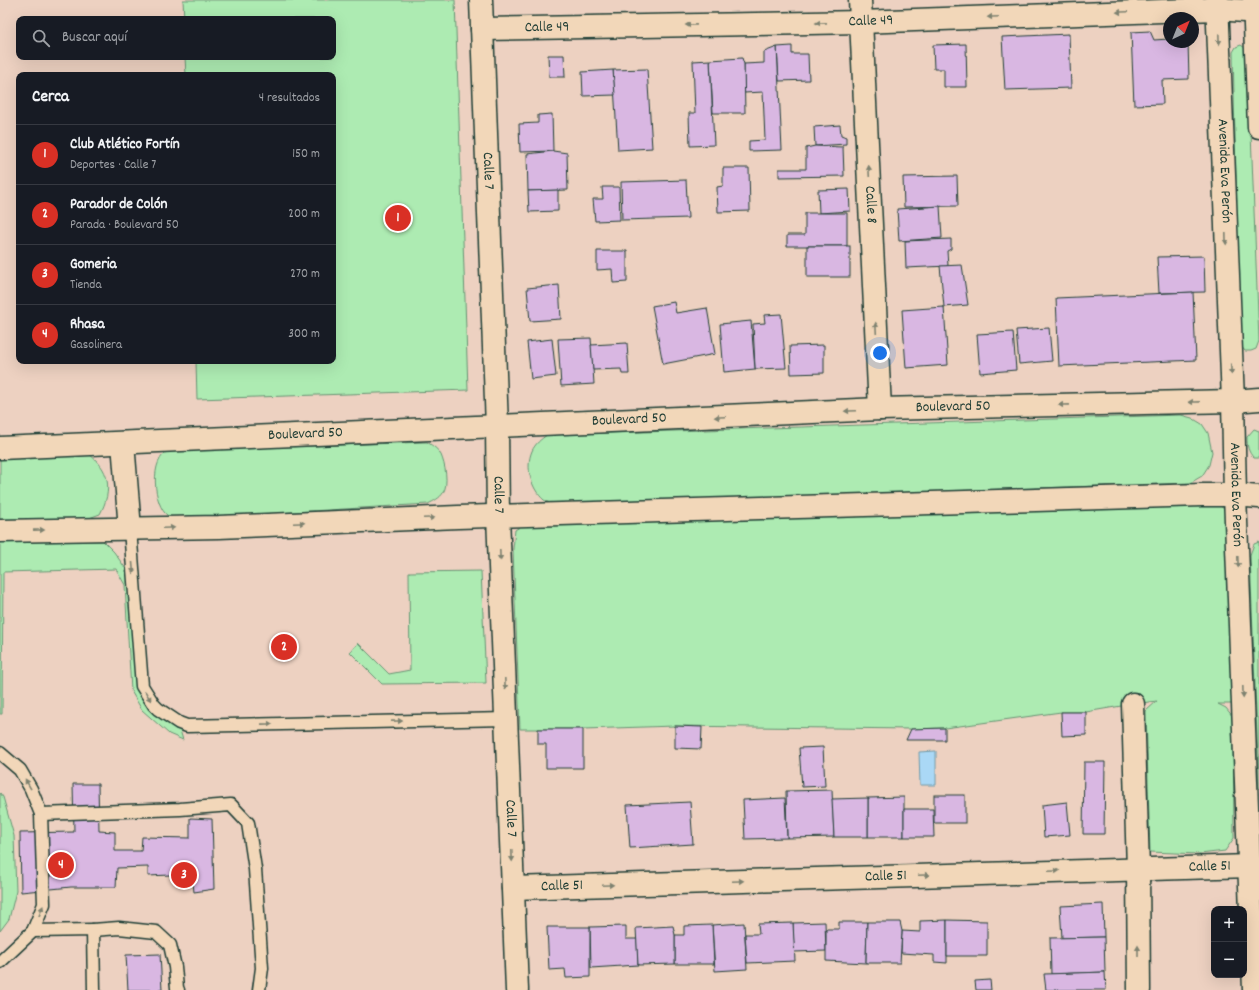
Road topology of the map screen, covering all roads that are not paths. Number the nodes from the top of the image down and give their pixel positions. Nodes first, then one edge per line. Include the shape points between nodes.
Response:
1 (481, 0) edge
2 (860, 0) edge
3 (1217, 4) edge
4 (1256, 8) edge
5 (861, 22) junction
6 (482, 29) junction
7 (1259, 127) edge
8 (1259, 399) edge
9 (1233, 401) junction
10 (880, 409) junction
11 (497, 427) junction
12 (123, 443) junction
13 (0, 448) edge
14 (1235, 495) junction
15 (1259, 497) edge
16 (498, 516) junction
17 (130, 529) junction
18 (0, 531) edge
19 (1133, 704) dead end
20 (506, 719) junction
21 (0, 753) edge
22 (40, 814) junction
23 (1254, 867) edge
24 (1138, 869) junction
25 (513, 888) junction
26 (93, 930) junction
27 (33, 931) junction
28 (0, 962) edge
29 (94, 990) edge
30 (178, 990) edge
31 (259, 990) edge
32 (517, 990) edge
33 (1139, 990) edge
34 (1254, 990) edge

1 - 6 main road, Calle 7
2 - 5 main road, Calle 8
3 - 4 main road, Calle 49
3 -> 5 main road, Calle 49
3 -> 9 main road, Avenida Eva Perón
4 - 7 main road
5 -> 6 main road, Calle 49
10 -> 5 main road, Calle 8
6 - 11 main road, Calle 7
8 - 9 main road, Boulevard 50
9 -> 10 main road, Boulevard 50
9 - 14 main road, Avenida Eva Perón
10 -> 11 main road, Boulevard 50
11 - 12 main road, Boulevard 50
11 - 16 main road, Calle 7
12 - 13 main road, Boulevard 50
12 - 17 main road
14 - 15 main road
14 - 16 main road
14 -> 23 main road, Avenida Eva Perón
17 -> 16 main road
16 -> 20 main road, Calle 7
18 -> 17 main road
17 -> 20 lane via 142,686 154,705 179,723 186,726
19 - 24 main road
20 -> 25 main road, Calle 7
22 -> 21 lane via 31,789 20,770
27 -> 22 lane via 44,904
22 - 31 lane via 230,805 248,823 255,869 262,968
23 - 24 main road, Calle 51
23 - 34 main road, Avenida Eva Perón
25 -> 24 main road, Calle 51
33 -> 24 main road
25 - 32 main road, Calle 7
26 - 27 lane
26 - 29 lane
26 - 30 lane via 120,928 156,932 170,945
27 - 28 lane

